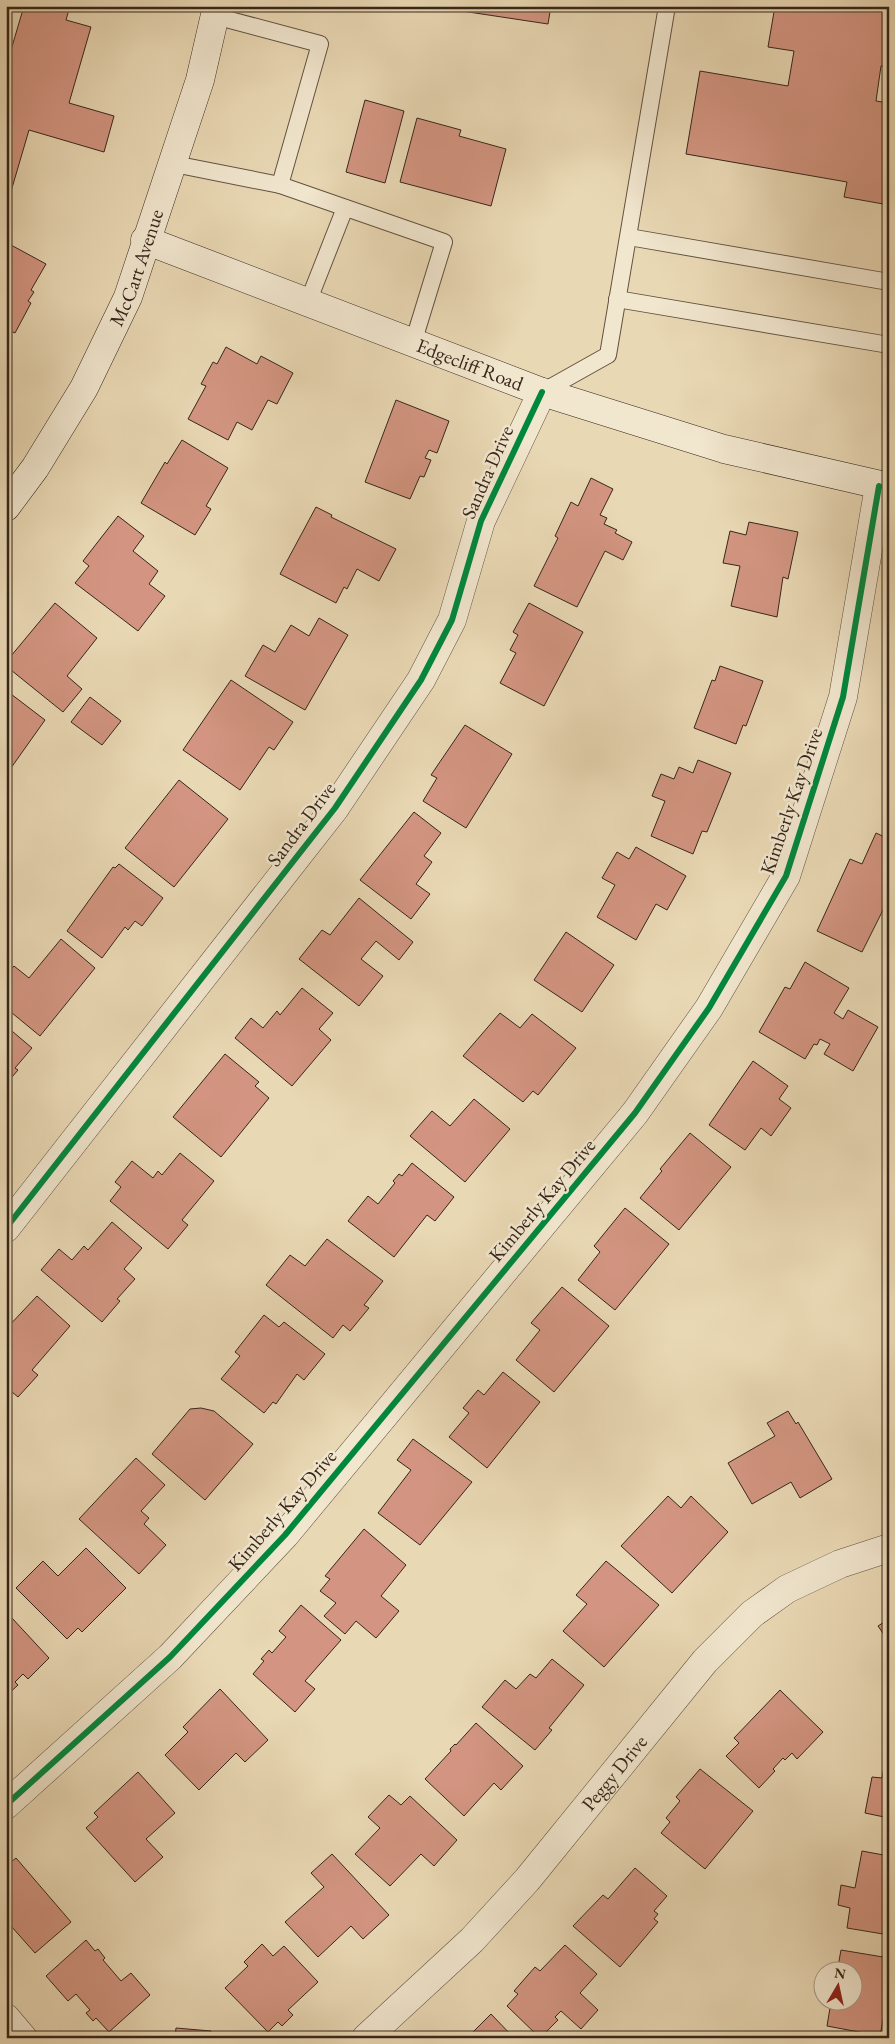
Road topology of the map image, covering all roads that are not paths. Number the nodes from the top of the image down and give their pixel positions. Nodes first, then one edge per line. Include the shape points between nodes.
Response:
1 (667, 6) edge
2 (216, 11) edge
3 (174, 164) junction
4 (280, 184) junction
5 (345, 208) junction
6 (629, 237) junction
7 (145, 240) junction
8 (889, 282) edge
9 (618, 299) junction
10 (308, 302) junction
11 (413, 344) junction
12 (889, 345) edge
13 (542, 392) junction
14 (884, 486) edge
15 (6, 507) edge
16 (6, 1228) edge
17 (889, 1548) edge
18 (6, 1805) edge
19 (6, 2018) edge
20 (23, 2038) edge
21 (366, 2038) edge

1 - 6 lane
2 - 3 street, McCart Avenue via 200,80
2 - 4 lane via 320,44
3 - 4 lane
3 - 7 street, McCart Avenue
4 - 5 lane
5 - 10 lane
5 - 11 lane via 444,242
6 - 8 lane
6 - 9 lane
7 - 10 street, Edgecliff Road
7 - 15 street, McCart Avenue via 128,297 98,364 35,468
9 - 12 lane
9 - 13 lane via 608,355
10 - 11 street, Edgecliff Road
11 - 13 street, Edgecliff Road
13 - 14 street, Edgecliff Road via 724,449
13 - 16 street, Sandra Drive via 481,521 452,620 421,680 336,808
14 - 18 street, Kimberly Kay Drive via 843,697 786,876 710,1008 635,1113 285,1535 170,1658
17 - 21 street, Peggy Drive via 840,1564 787,1589 752,1614 705,1661 520,1887 472,1940
19 - 20 street

